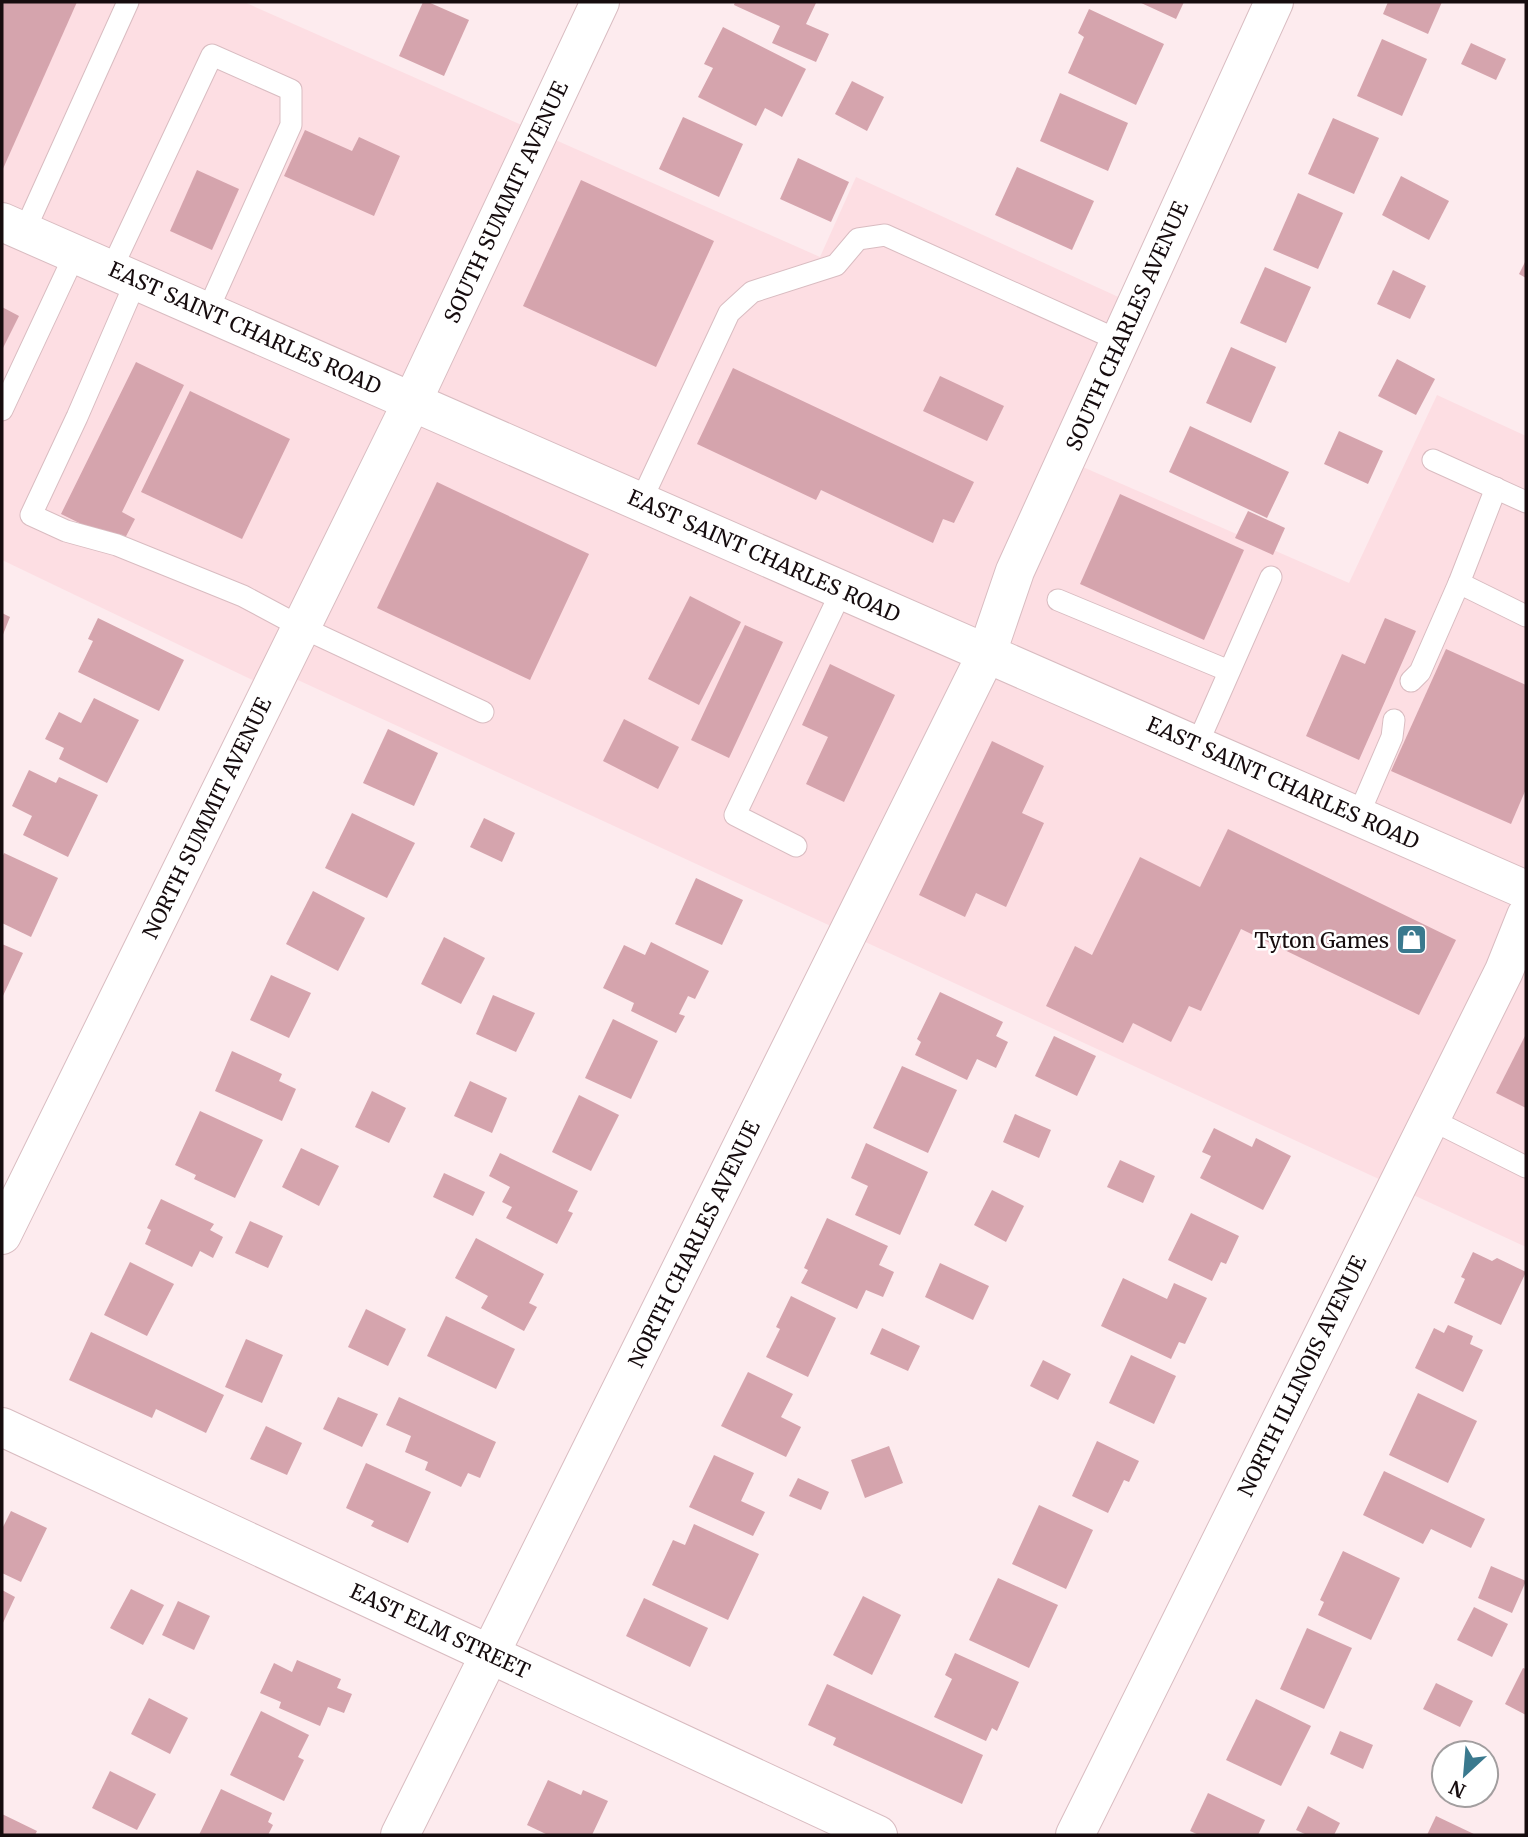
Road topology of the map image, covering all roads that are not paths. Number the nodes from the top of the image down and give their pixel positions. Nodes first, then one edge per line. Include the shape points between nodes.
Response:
1 (128, 2) edge
2 (600, 2) edge
3 (1274, 2) edge
4 (13, 227) edge
5 (75, 254) junction
6 (123, 275) junction
7 (206, 312) junction
8 (1120, 341) junction
9 (412, 402) junction
10 (2, 410) edge
11 (1433, 460) dead end
12 (1496, 488) junction
13 (641, 502) junction
14 (1526, 502) edge
15 (1271, 577) dead end
16 (1459, 583) junction
17 (842, 590) junction
18 (1058, 600) dead end
19 (1526, 616) edge
20 (302, 627) junction
21 (987, 653) junction
22 (1229, 671) junction
23 (1417, 680) dead end
24 (483, 712) dead end
25 (1397, 727) dead end
26 (1197, 745) junction
27 (1358, 816) junction
28 (796, 846) dead end
29 (1526, 890) edge
30 (1526, 916) edge
31 (1430, 1119) junction
32 (1526, 1167) edge
33 (2, 1235) edge
34 (2, 1427) edge
35 (490, 1655) junction
36 (400, 1835) edge
37 (878, 1835) edge
38 (1075, 1835) edge

1 - 4 lane
2 - 9 street, SOUTH SUMMIT AVENUE
3 - 8 street, SOUTH CHARLES AVENUE
4 - 5 street, EAST SAINT CHARLES ROAD
5 - 6 street, EAST SAINT CHARLES ROAD
5 - 10 lane
6 - 7 street, EAST SAINT CHARLES ROAD
6 - 7 lane via 212,55 224,60 291,90 291,125
6 - 20 lane via 77,418 31,515 243,596
7 - 9 street, EAST SAINT CHARLES ROAD
8 - 13 lane via 885,235 858,239 836,265 752,292 729,313
8 - 21 street, SOUTH CHARLES AVENUE via 1015,571
9 - 13 street, EAST SAINT CHARLES ROAD
9 - 20 street, NORTH SUMMIT AVENUE
11 - 12 lane
12 - 14 lane
12 - 16 lane
13 - 17 street, EAST SAINT CHARLES ROAD
15 - 22 lane
16 - 19 lane
16 - 23 lane
17 - 21 street, EAST SAINT CHARLES ROAD
17 - 28 lane via 735,815
18 - 22 lane
20 - 24 lane
20 - 33 street, NORTH SUMMIT AVENUE
21 - 26 street, EAST SAINT CHARLES ROAD
21 - 35 street, NORTH CHARLES AVENUE
22 - 26 lane
25 - 27 lane
26 - 27 street, EAST SAINT CHARLES ROAD
27 - 29 street, EAST SAINT CHARLES ROAD
30 - 31 street, NORTH ILLINOIS AVENUE via 1504,971
31 - 32 lane
31 - 38 street, NORTH ILLINOIS AVENUE
34 - 35 street, EAST ELM STREET
35 - 36 street, NORTH CHARLES AVENUE
35 - 37 street, EAST ELM STREET

